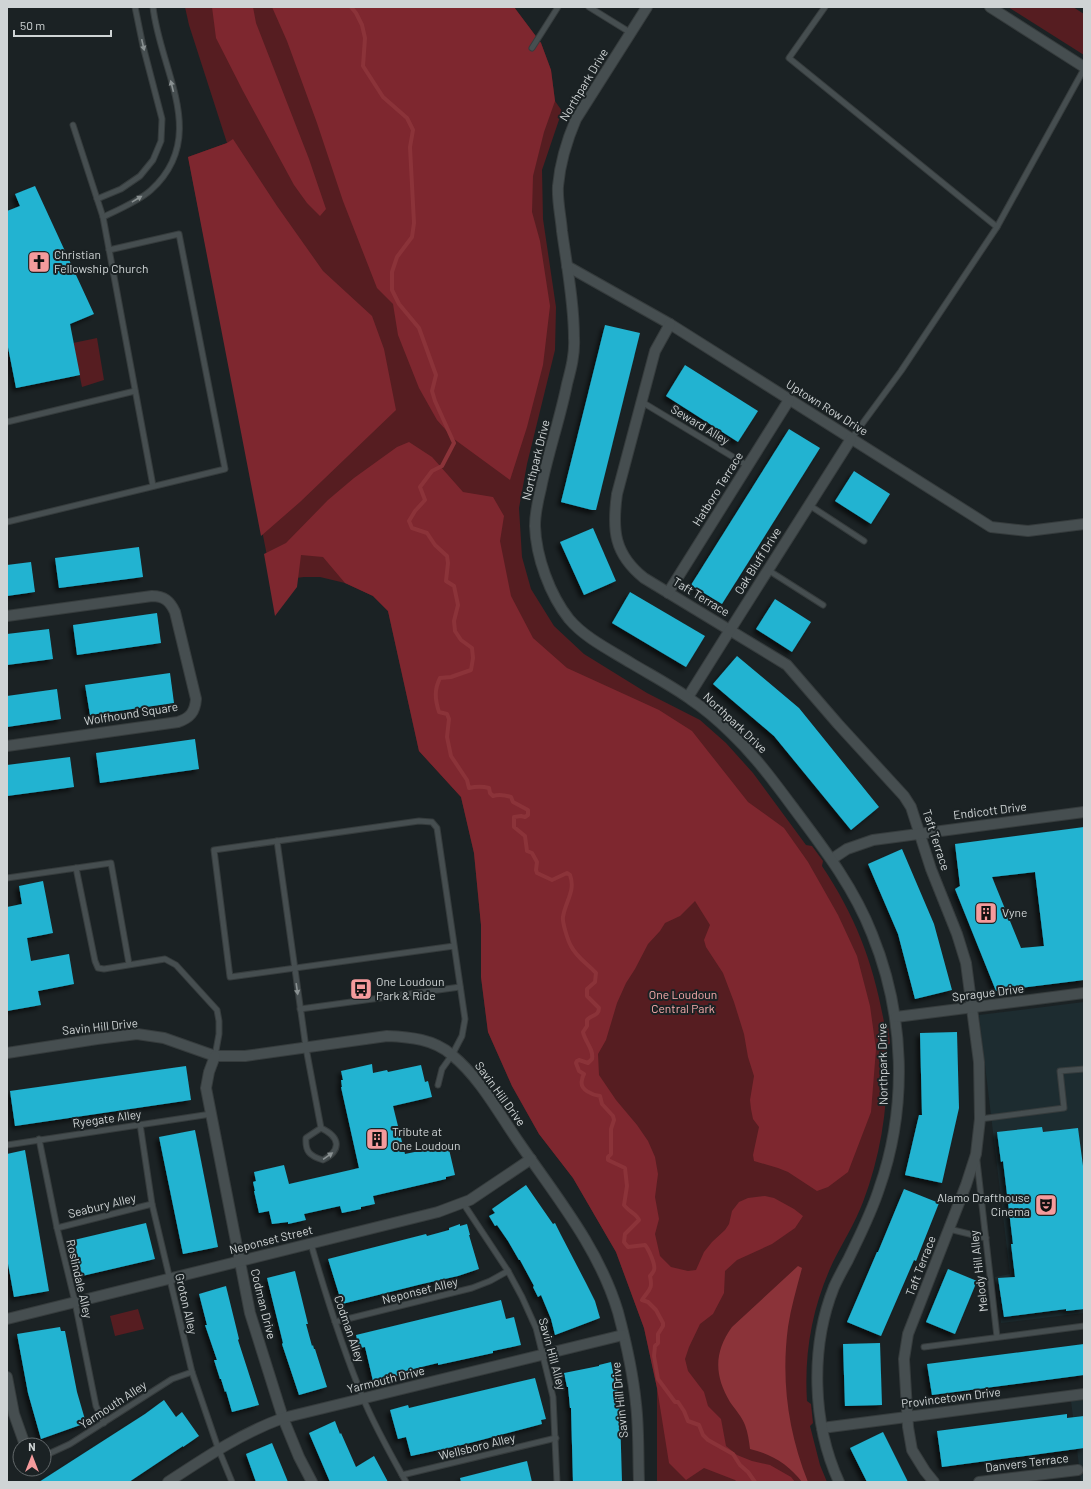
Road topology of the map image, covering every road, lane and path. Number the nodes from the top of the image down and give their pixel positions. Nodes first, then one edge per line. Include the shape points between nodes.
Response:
1 (135, 7) edge
2 (153, 7) edge
3 (558, 7) edge
4 (589, 7) edge
5 (647, 7) edge
6 (825, 7) edge
7 (990, 7) edge
8 (631, 33) junction
9 (532, 48) dead end
10 (1084, 68) edge
11 (73, 125) dead end
12 (97, 199) junction
13 (103, 217) junction
14 (997, 227) junction
15 (109, 250) junction
16 (566, 266) junction
17 (670, 324) junction
18 (135, 391) junction
19 (789, 400) junction
20 (642, 402) junction
21 (7, 422) edge
22 (851, 439) junction
23 (748, 466) junction
24 (153, 486) junction
25 (809, 505) junction
26 (7, 522) edge
27 (1084, 524) edge
28 (864, 541) dead end
29 (768, 570) junction
30 (668, 593) junction
31 (824, 605) dead end
32 (7, 616) edge
33 (730, 630) junction
34 (688, 697) junction
35 (7, 746) edge
36 (1084, 813) edge
37 (920, 833) junction
38 (277, 841) junction
39 (832, 860) junction
40 (76, 868) junction
41 (7, 878) edge
42 (454, 946) junction
43 (129, 964) junction
44 (295, 968) junction
45 (460, 987) junction
46 (1084, 994) edge
47 (972, 1008) junction
48 (300, 1009) junction
49 (896, 1017) junction
50 (306, 1048) junction
51 (7, 1053) edge
52 (452, 1055) junction
53 (215, 1056) junction
54 (1084, 1069) edge
55 (438, 1085) dead end
56 (211, 1114) junction
57 (980, 1119) junction
58 (140, 1124) junction
59 (321, 1128) junction
60 (39, 1139) junction
61 (7, 1145) edge
62 (976, 1154) junction
63 (531, 1159) junction
64 (463, 1203) junction
65 (152, 1204) junction
66 (57, 1228) junction
67 (949, 1229) junction
68 (986, 1238) junction
69 (311, 1244) junction
70 (240, 1261) junction
71 (508, 1271) junction
72 (170, 1279) junction
73 (75, 1302) junction
74 (7, 1319) edge
75 (335, 1322) junction
76 (1084, 1326) edge
77 (623, 1335) junction
78 (997, 1337) junction
79 (924, 1347) dead end
80 (544, 1354) junction
81 (192, 1372) junction
82 (7, 1377) edge
83 (1084, 1394) edge
84 (363, 1399) junction
85 (907, 1416) junction
86 (283, 1418) junction
87 (104, 1423) junction
88 (822, 1428) junction
89 (22, 1437) edge
90 (556, 1438) junction
91 (218, 1448) junction
92 (52, 1452) edge
93 (1078, 1470) dead end
94 (402, 1475) junction
95 (168, 1482) edge
96 (232, 1482) edge
97 (312, 1482) edge
98 (406, 1482) edge
99 (558, 1482) edge
100 (639, 1482) edge
101 (839, 1482) edge
102 (934, 1482) edge
103 (979, 1482) edge

1 -> 12 lane via 162,119 162,140 153,160 140,176 121,189
13 -> 2 lane via 150,191 165,174 176,153 180,134 179,114
3 - 9 lane
4 - 8 lane
5 - 8 street, Northpark Drive
6 - 14 lane via 789,58
7 - 10 street
8 - 16 street, Northpark Drive via 576,119 569,135 558,185
10 - 14 lane
11 - 12 lane
12 - 13 lane
13 - 15 lane
14 - 22 lane via 901,371
15 - 18 lane
15 - 24 lane via 179,234 225,469
16 - 17 street, Uptown Row Drive
16 - 34 street, Northpark Drive via 575,341 563,404 538,498 535,526 540,556 552,594 570,620 600,644
17 - 19 street, Uptown Row Drive
17 - 20 street, Taft Terrace via 655,351
18 - 21 lane
18 - 24 lane
19 - 22 street, Uptown Row Drive
19 - 23 street, Hatboro Terrace
20 - 23 lane, Seward Alley
20 - 30 street, Taft Terrace via 617,494 614,526 616,538 628,563 636,572
22 - 25 street, Oak Bluff Drive
22 - 27 street, Uptown Row Drive via 991,527 1028,531
23 - 30 street, Hatboro Terrace
24 - 26 lane
25 - 28 lane
25 - 29 street, Oak Bluff Drive
29 - 31 lane
29 - 33 street, Oak Bluff Drive
30 - 33 street, Taft Terrace
32 - 35 street, Wolfhound Square via 152,596 162,597 175,612 196,700 190,716 178,722
33 - 34 street, Oak Bluff Drive
33 - 37 street, Taft Terrace via 787,665 904,796 912,807
34 - 39 street, Northpark Drive via 731,733 758,760
36 - 37 street, Endicott Drive
37 - 39 street, Endicott Drive via 861,843
37 - 47 street, Taft Terrace via 931,869 958,934
38 - 42 lane via 419,821 432,822 437,828
38 - 44 lane
38 - 44 lane via 214,850 230,977
39 - 49 street, Northpark Drive via 851,890 872,933
40 - 41 lane
40 - 43 lane via 98,968
40 - 43 lane via 111,863
42 - 44 lane
42 - 45 lane
43 - 53 lane via 165,959 176,965 216,1010 219,1034
44 -> 48 lane
45 - 48 lane
45 - 52 lane via 465,1019 462,1036
46 - 47 street, Sprague Drive
47 - 49 street, Sprague Drive
47 - 57 street, Taft Terrace via 979,1062
48 - 50 lane
49 - 88 street, Northpark Drive via 899,1077 897,1112 889,1156 879,1190 863,1230 834,1288 825,1319 818,1355 817,1381
50 - 52 street, Savin Hill Drive via 387,1036 425,1040
50 - 53 street, Savin Hill Drive via 245,1056
50 - 59 lane
51 - 53 street, Savin Hill Drive via 137,1034 164,1038
52 - 55 lane via 442,1069
52 - 63 street, Savin Hill Drive via 476,1079
53 - 56 street, Codman Drive via 206,1088
54 - 57 lane via 1060,1071 1064,1108
56 - 58 lane, Ryegate Alley
56 - 70 street, Codman Drive
57 - 62 street, Taft Terrace
58 - 60 lane, Ryegate Alley
58 - 65 lane, Groton Alley
59 -> 59 lane via 306,1138 306,1145 313,1157 322,1160 331,1156 336,1141 330,1132
60 - 61 lane, Ryegate Alley
60 - 66 lane, Roslindale Alley
62 - 67 street, Taft Terrace
62 - 68 lane, Melody Hill Alley
63 - 64 street, Neponset Street
63 - 77 street, Savin Hill Drive via 595,1256 618,1312
64 - 69 street, Neponset Street via 438,1212
64 - 71 lane, Savin Hill Alley
65 - 66 lane, Seabury Alley
65 - 72 lane, Groton Alley
66 - 73 lane, Roslindale Alley
67 - 68 lane
67 - 85 street, Taft Terrace via 908,1334 904,1359
68 - 78 lane, Melody Hill Alley
69 - 70 street, Neponset Street
69 - 75 lane, Codman Alley
70 - 72 street, Neponset Street
70 - 86 street, Codman Drive via 250,1313
71 - 75 lane, Neponset Alley via 472,1288
71 - 80 lane, Savin Hill Alley via 536,1328
72 - 73 street, Neponset Street
72 - 81 lane, Groton Alley
73 - 74 street, Neponset Street
73 - 87 lane, Roslindale Alley via 96,1406
75 - 84 lane, Codman Alley
76 - 78 lane
77 - 80 street, Yarmouth Drive
77 - 100 street, Savin Hill Drive via 630,1361 636,1404
78 - 79 lane
80 - 84 street, Yarmouth Drive
80 - 90 lane, Savin Hill Alley via 553,1397
81 - 87 lane, Yarmouth Alley via 172,1379
81 - 91 lane, Groton Alley
82 - 89 street via 14,1414
83 - 85 street, Provincetown Drive
84 - 86 street, Yarmouth Drive
84 - 94 lane, Codman Alley
85 - 88 street, Provincetown Drive
85 - 102 street, Taft Terrace via 912,1450
86 - 91 street, Yarmouth Drive
86 - 97 street, Codman Drive
87 - 92 lane, Yarmouth Alley
88 - 101 street, Northpark Drive
90 - 94 lane, Wellsboro Alley
90 - 99 lane, Savin Hill Alley
91 - 95 street, Yarmouth Drive
91 - 96 lane, Groton Alley
93 - 103 street, Danvers Terrace
94 - 98 lane, Codman Alley

